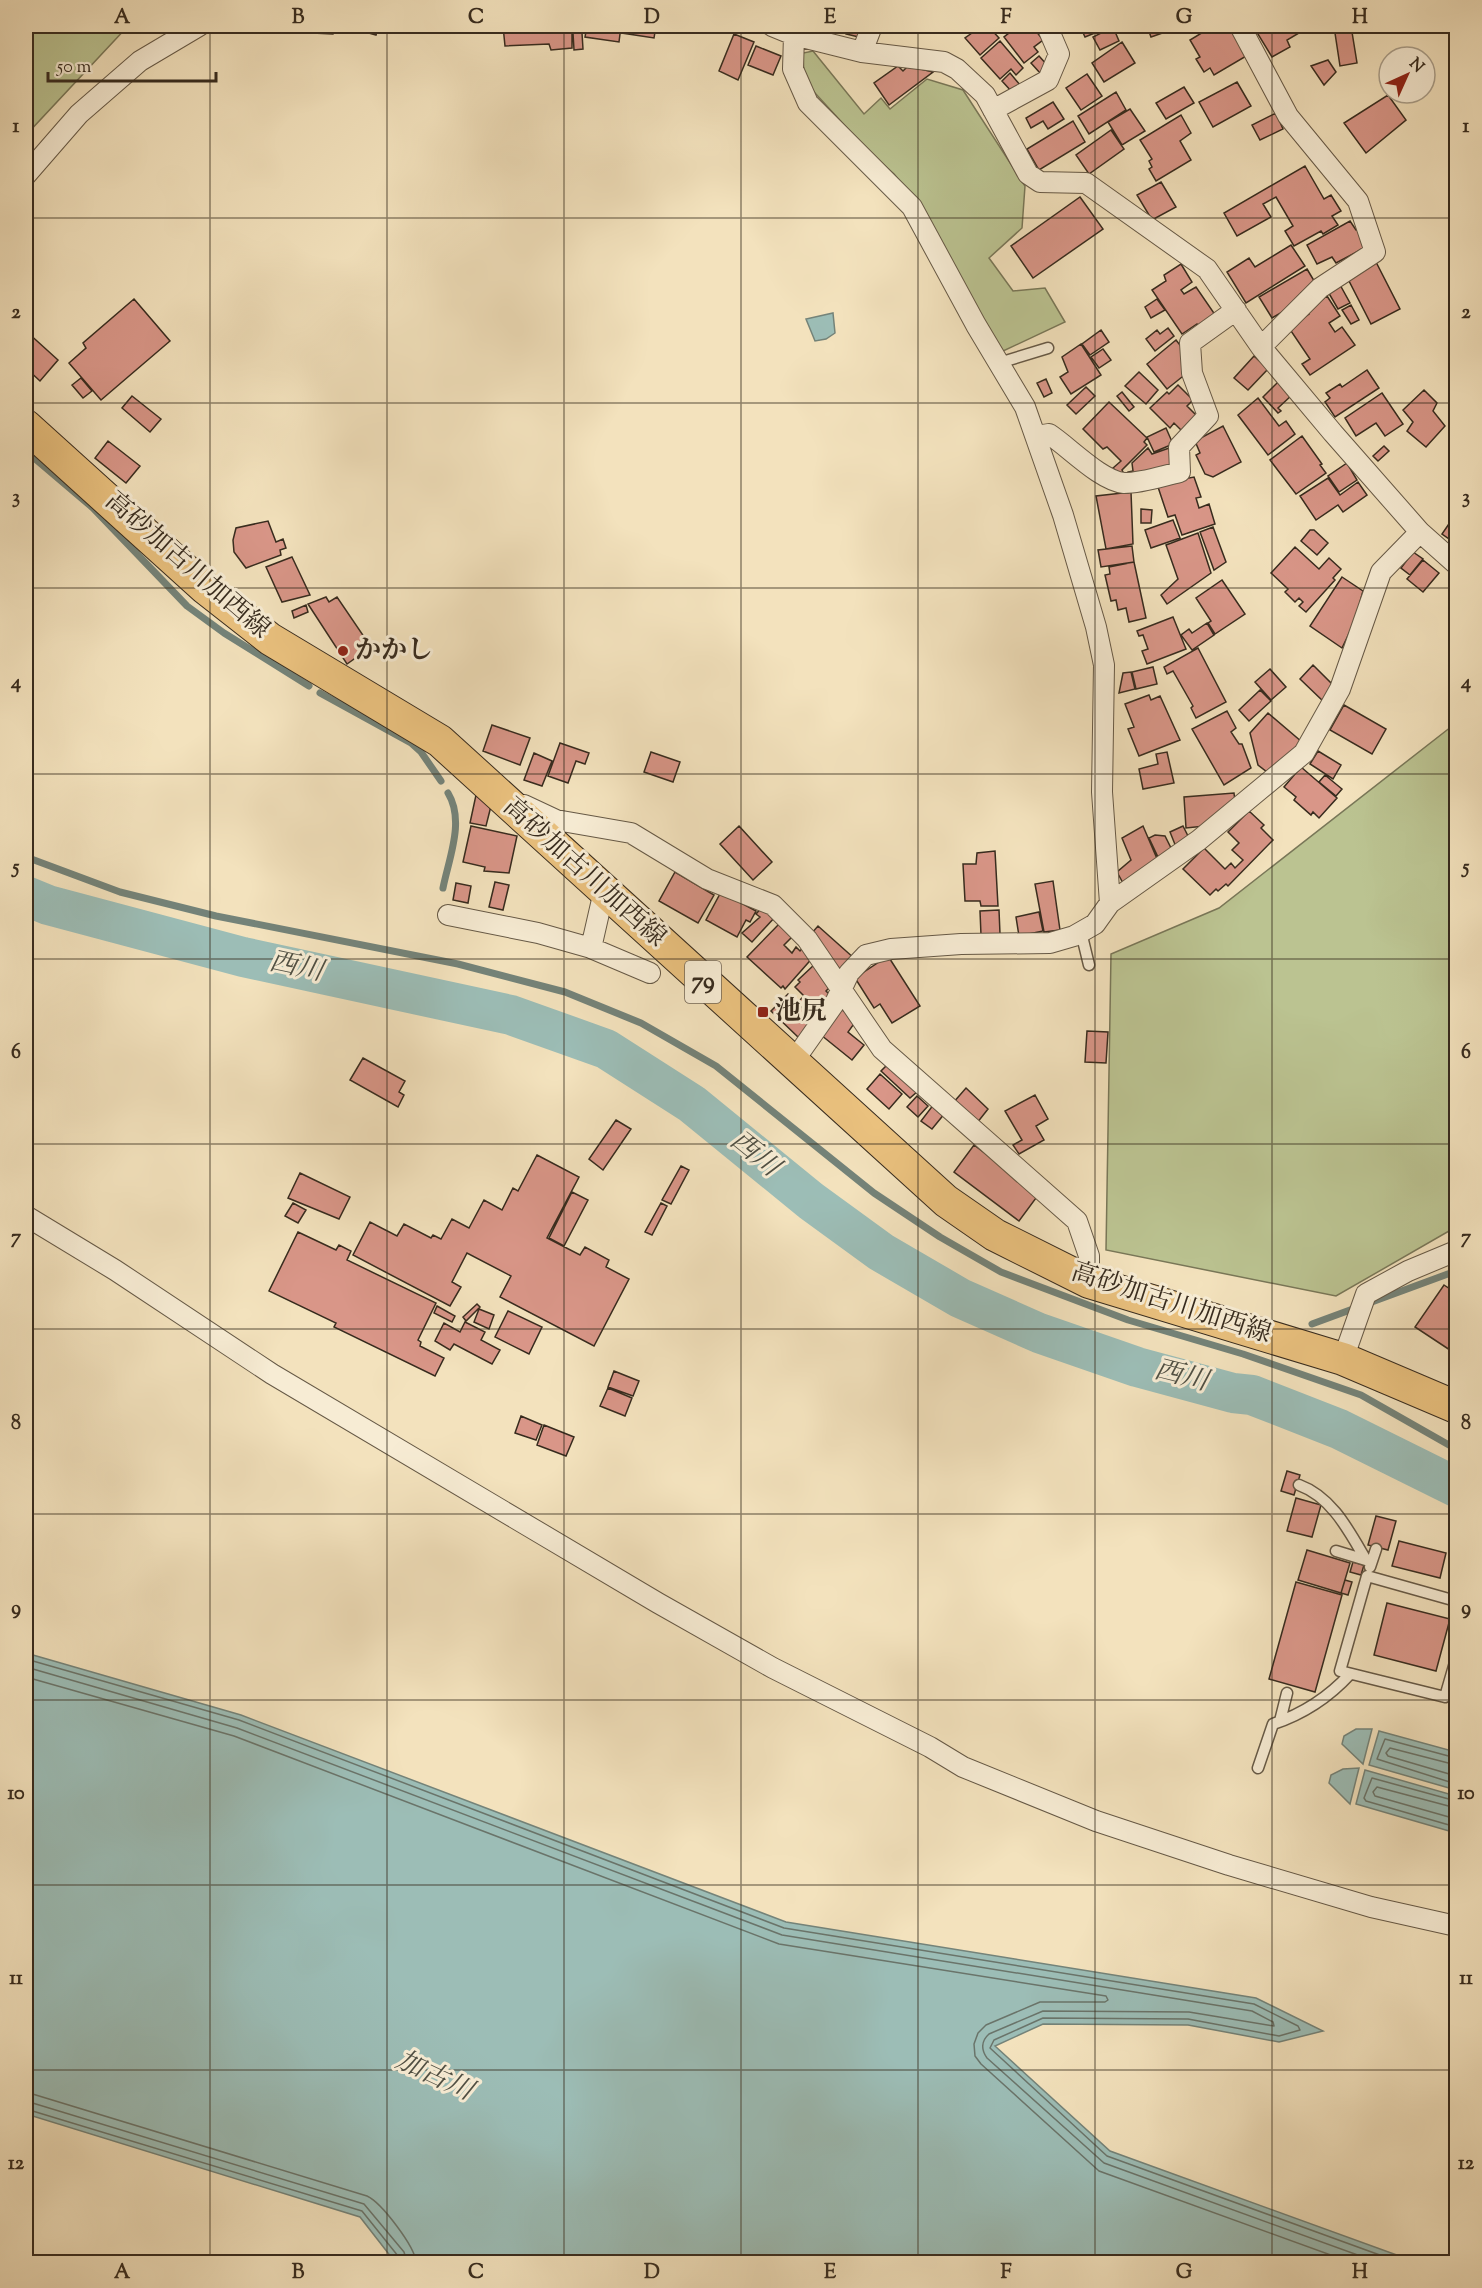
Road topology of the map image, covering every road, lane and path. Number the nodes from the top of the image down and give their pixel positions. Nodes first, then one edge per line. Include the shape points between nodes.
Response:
1 (199, 26) edge
2 (772, 26) edge
3 (872, 26) edge
4 (1047, 26) edge
5 (1240, 26) edge
6 (794, 35) junction
7 (862, 52) junction
8 (993, 110) junction
9 (26, 175) edge
10 (1236, 310) junction
11 (1261, 347) junction
12 (1048, 348) dead end
13 (999, 363) junction
14 (26, 426) edge
15 (1047, 430) junction
16 (1420, 531) junction
17 (1456, 564) edge
18 (495, 791) junction
19 (604, 891) junction
20 (1110, 903) junction
21 (448, 915) dead end
22 (1081, 932) junction
23 (591, 948) junction
24 (1089, 965) dead end
25 (650, 973) dead end
26 (843, 989) junction
27 (793, 1062) junction
28 (26, 1216) edge
29 (1456, 1251) edge
30 (1089, 1282) junction
31 (1343, 1359) junction
32 (1456, 1407) edge
33 (1299, 1485) dead end
34 (1322, 1509) dead end
35 (1334, 1512) junction
36 (1376, 1549) dead end
37 (1336, 1551) dead end
38 (1369, 1561) junction
39 (1367, 1576) junction
40 (1456, 1601) edge
41 (1456, 1659) edge
42 (1350, 1674) junction
43 (1287, 1694) dead end
44 (1280, 1721) junction
45 (1258, 1768) dead end
46 (1456, 1926) edge

1 - 9 street via 140,62 79,114
2 - 6 street
3 - 7 street
4 - 8 street via 1059,54 1048,80
5 - 11 street via 1288,116 1358,201 1375,252 1320,288
6 - 7 street
6 - 13 street via 793,69 808,103 912,207
7 - 8 street via 944,62 972,81
8 - 10 street via 1028,174 1040,182 1086,183 1102,193 1207,269
10 - 11 street
10 - 15 street via 1190,343 1192,373 1208,416 1179,447 1180,472 1122,483 1106,477
11 - 16 street
12 - 13 lane
13 - 15 street via 1026,407
14 - 18 main road, 高砂加古川加西線 / 79 via 205,588 270,639 440,741
15 - 20 street via 1104,665 1102,792
16 - 17 street
16 - 20 street via 1381,572 1340,689 1304,753 1199,840
18 - 19 main road, 高砂加古川加西線 / 79
18 - 26 street via 556,820 631,833 707,879 773,905 807,939
19 - 23 street
19 - 27 main road, 高砂加古川加西線 / 79
20 - 22 street via 1095,924
21 - 23 street
22 - 24 lane
22 - 26 street via 1050,943 891,949 866,956 849,973
23 - 25 street
26 - 27 street
26 - 30 street via 882,1049 1077,1221 1089,1257
27 - 30 main road, 高砂加古川加西線 / 79 via 946,1201 994,1234
28 - 46 street via 272,1374 658,1603 963,1767 1096,1821 1218,1861 1371,1907
29 - 31 street via 1408,1270 1366,1294
30 - 31 main road, 高砂加古川加西線 / 79
31 - 32 main road, 高砂加古川加西線 / 79
33 - 35 lane via 1315,1491
34 - 35 lane
35 - 38 lane
36 - 38 lane
37 - 38 lane
38 - 39 lane
39 - 40 lane
39 - 42 lane via 1340,1671
41 - 42 lane via 1445,1697
42 - 44 lane via 1332,1693
43 - 44 lane
44 - 45 lane via 1273,1724

